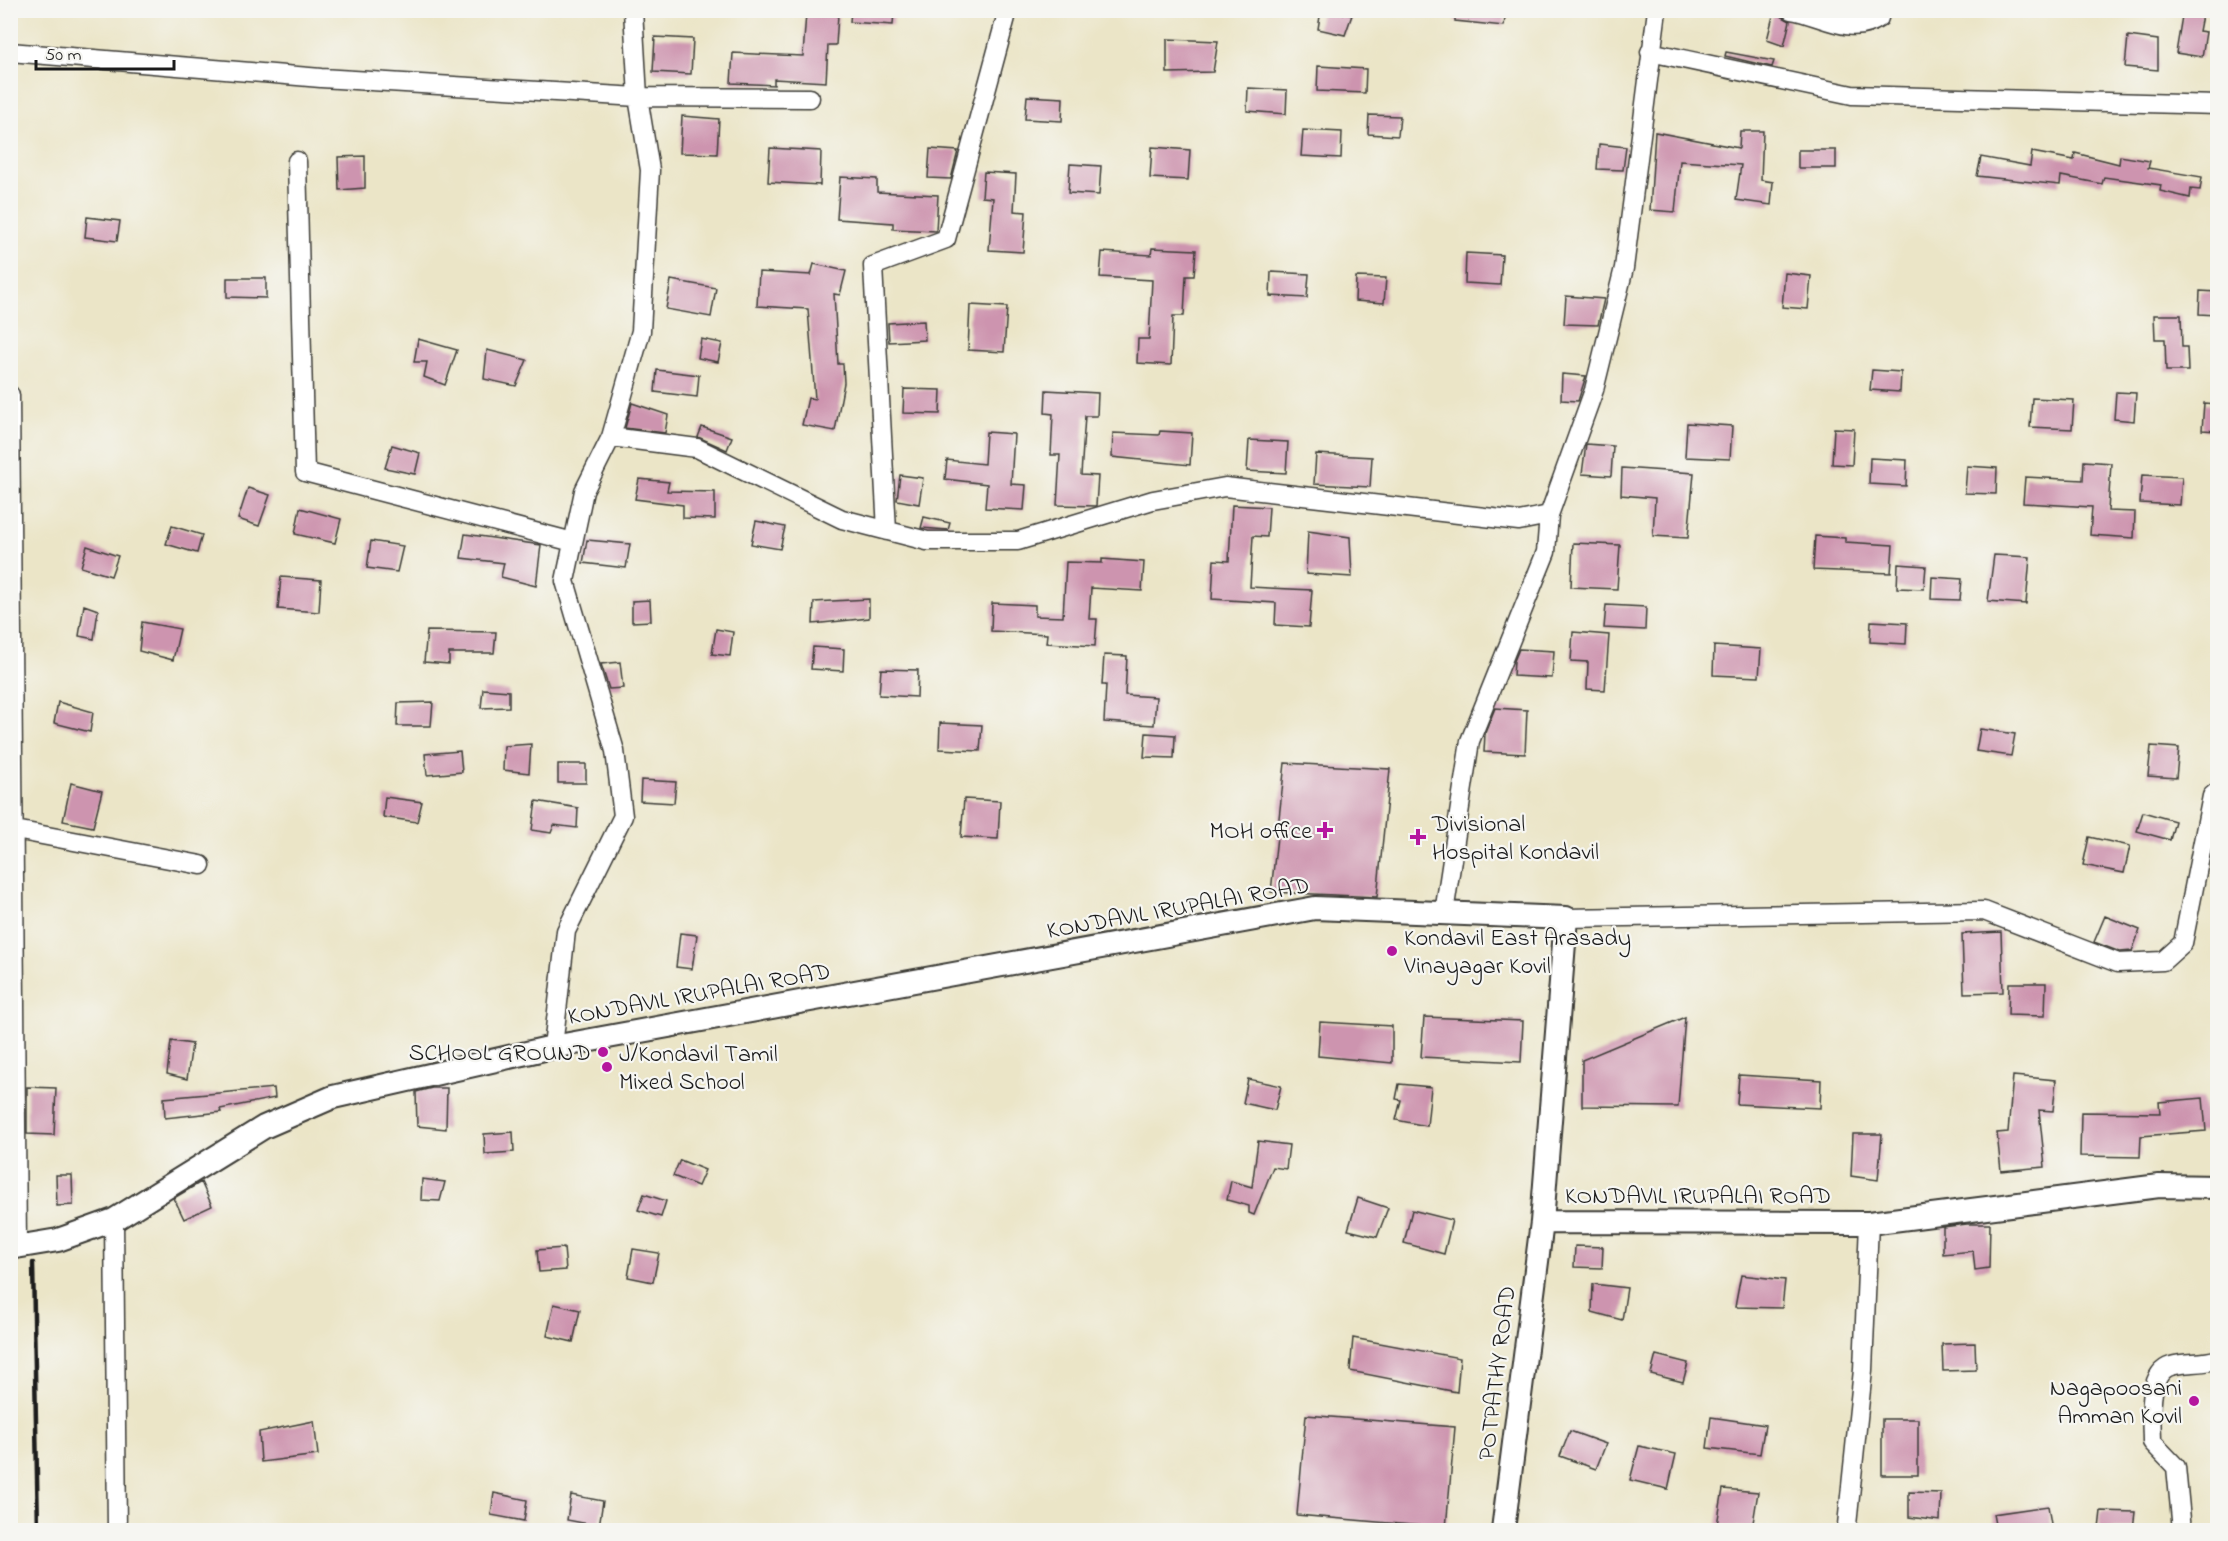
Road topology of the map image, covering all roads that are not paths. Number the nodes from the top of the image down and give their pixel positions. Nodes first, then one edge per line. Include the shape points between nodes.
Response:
1 (633, 10) edge
2 (1008, 10) edge
3 (1657, 10) edge
4 (1791, 10) edge
5 (1879, 18) dead end
6 (10, 52) edge
7 (1650, 52) junction
8 (638, 97) junction
9 (810, 99) dead end
10 (2217, 105) edge
11 (297, 161) dead end
12 (10, 395) edge
13 (611, 437) junction
14 (1549, 514) junction
15 (887, 531) junction
16 (573, 542) junction
17 (2217, 791) edge
18 (13, 829) edge
19 (201, 865) dead end
20 (1444, 913) junction
21 (1566, 918) junction
22 (553, 1047) junction
23 (2217, 1187) edge
24 (114, 1220) junction
25 (1542, 1222) junction
26 (1869, 1223) junction
27 (14, 1247) edge
28 (2217, 1359) edge
29 (1847, 1525) dead end
30 (117, 1530) edge
31 (1503, 1530) edge
32 (2182, 1530) edge

1 - 8 street
2 - 15 street via 946,239 873,266
3 - 7 street
4 - 5 street via 1806,12 1833,25 1869,26
6 - 8 street via 321,78
7 - 10 street via 1852,95
7 - 14 street via 1624,268 1594,390
8 - 9 street
8 - 13 street via 650,170 641,332
11 - 16 street via 305,472
12 - 18 street
13 - 15 street via 697,448 842,519
13 - 16 street via 584,491
14 - 15 street via 1519,521 1226,487 1153,500 1017,541 927,541
14 - 20 street via 1546,552 1470,741
16 - 22 street via 565,581 615,751 623,816 566,931
17 - 21 street via 2212,796 2183,943 2163,961 2118,963 1984,911
18 - 19 street
18 - 27 street
20 - 21 street, KONDAVIL IRUPALAI ROAD
20 - 22 street, KONDAVIL IRUPALAI ROAD via 1315,908
21 - 25 street, KONDAVIL IRUPALAI ROAD
22 - 24 street, KONDAVIL IRUPALAI ROAD via 333,1097 264,1127
23 - 26 street, KONDAVIL IRUPALAI ROAD via 2159,1186
24 - 27 street, KONDAVIL IRUPALAI ROAD via 58,1240
24 - 30 street
25 - 26 street, KONDAVIL IRUPALAI ROAD
25 - 31 street, POTPATHY ROAD
26 - 29 street via 1863,1370
28 - 32 street via 2203,1364 2172,1365 2163,1370 2152,1393 2152,1442 2176,1467

